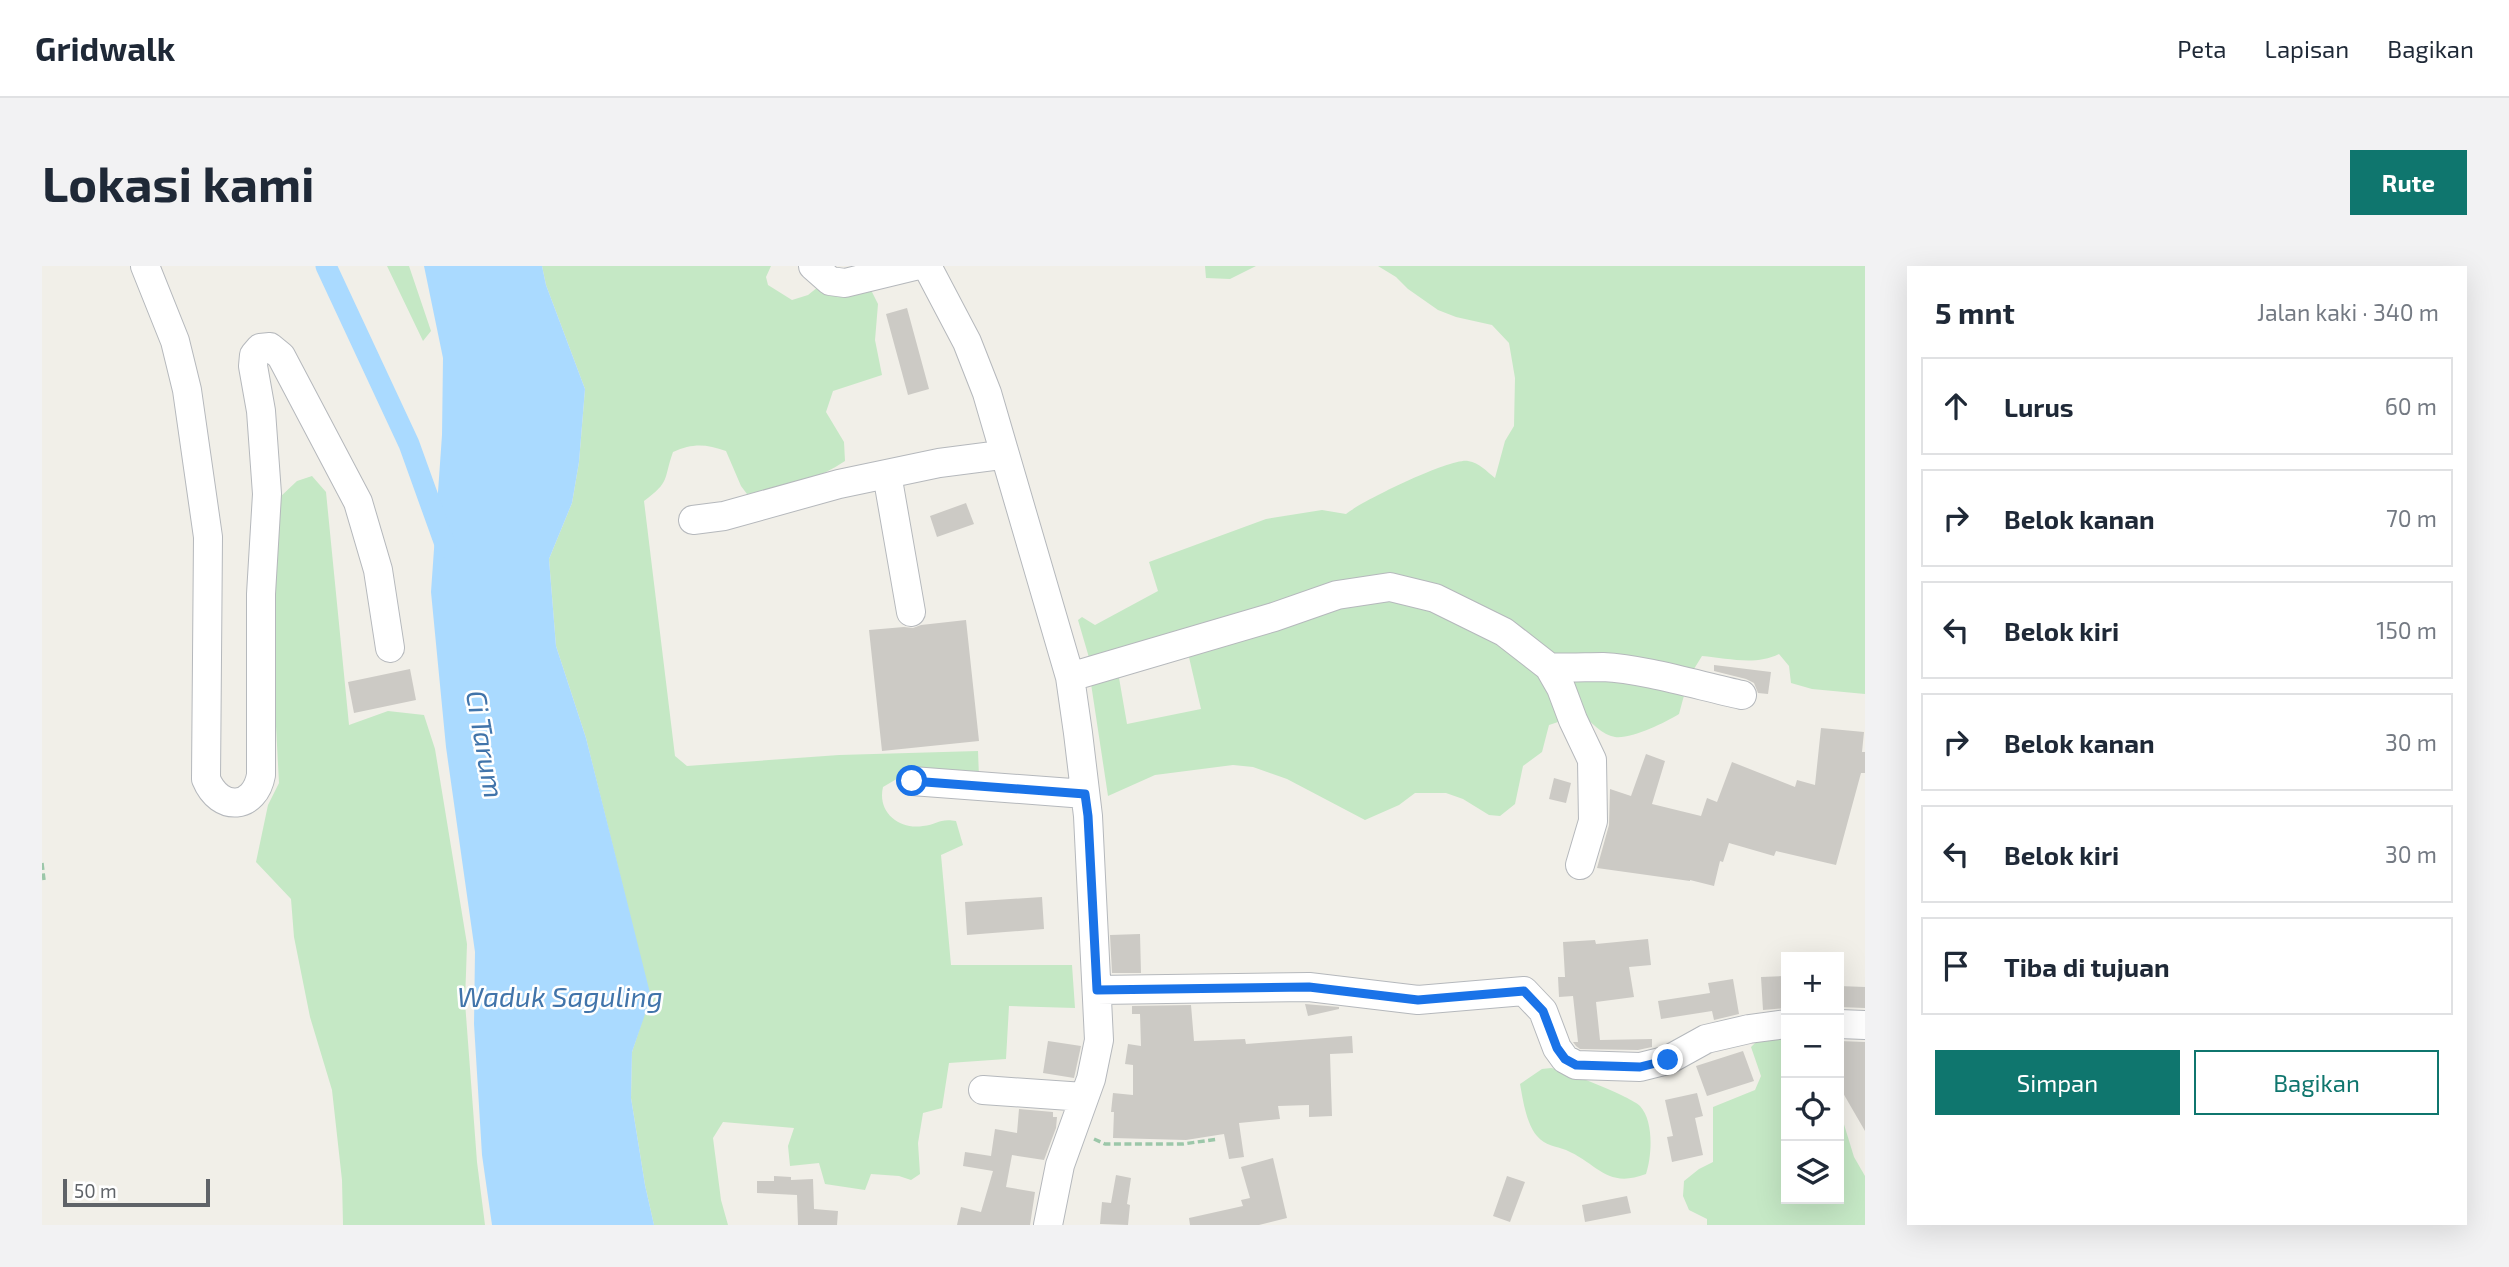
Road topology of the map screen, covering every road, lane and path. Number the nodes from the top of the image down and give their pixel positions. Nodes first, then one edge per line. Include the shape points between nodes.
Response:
1 (145, 266) edge
2 (813, 266) edge
3 (915, 266) edge
4 (927, 266) edge
5 (1004, 451) junction
6 (887, 474) junction
7 (693, 520) dead end
8 (911, 612) dead end
9 (390, 648) dead end
10 (1549, 667) junction
11 (1070, 677) junction
12 (1742, 695) dead end
13 (912, 781) dead end
14 (1085, 794) junction
15 (42, 863) edge
16 (1580, 865) dead end
17 (44, 880) dead end
18 (1097, 990) junction
19 (1844, 1024) edge
20 (1781, 1025) edge
21 (1865, 1025) edge
22 (983, 1090) dead end
23 (1084, 1097) junction
24 (1073, 1130) junction
25 (1218, 1139) dead end
26 (1055, 1225) edge

1 - 9 street via 175,341 187,390 208,537 206,779 215,796 222,802 250,797 259,789 261,775 261,594 267,494 253,366 260,348 270,346 281,356 358,502 378,570
2 - 3 street via 830,281 845,283
4 - 5 street via 967,342
5 - 6 street
5 - 11 street
6 - 7 street
6 - 8 street
10 - 11 street via 1504,632 1435,598 1390,587 1337,595
10 - 12 street via 1603,667
10 - 16 street via 1592,760 1593,821
11 - 14 street
13 - 14 street
14 - 18 street
15 - 17 path
18 - 20 street via 1309,987 1418,1000 1524,991 1543,1011 1557,1048 1576,1065 1640,1067 1668,1060 1706,1039
18 - 23 street via 1099,1041
19 - 21 street
22 - 23 street
23 - 24 street
24 - 25 path via 1105,1144
24 - 26 street via 1060,1166

